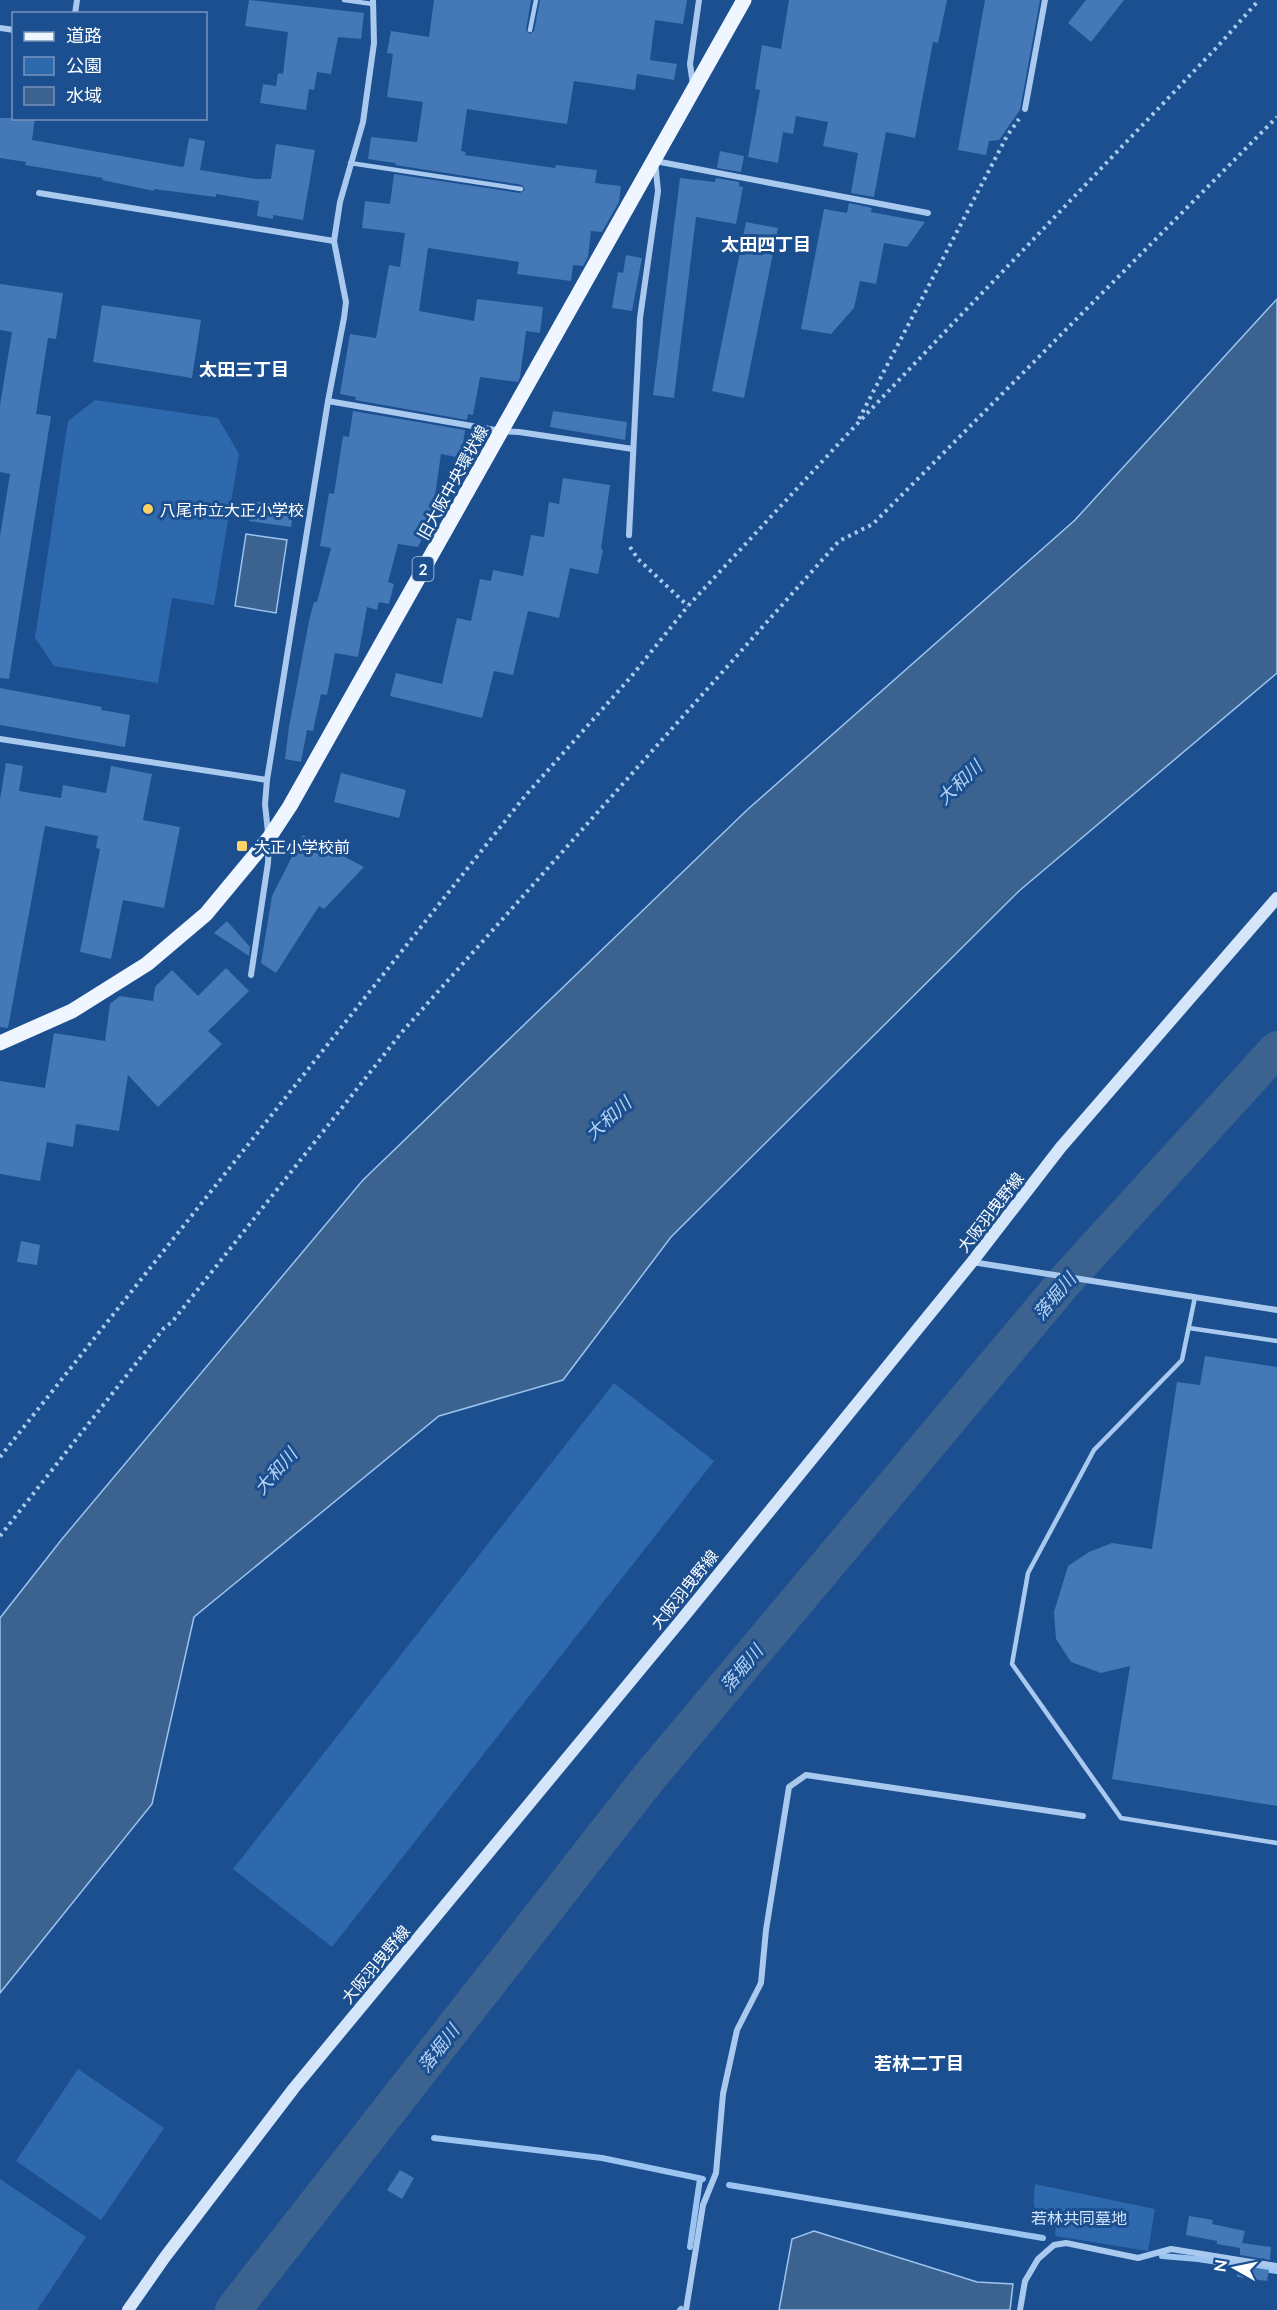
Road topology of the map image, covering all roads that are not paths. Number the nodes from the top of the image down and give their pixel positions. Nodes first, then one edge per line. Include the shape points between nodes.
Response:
1 (344, 0) edge
2 (536, 0) edge
3 (699, 0) edge
4 (744, 0) edge
5 (1045, 0) edge
6 (373, 2) edge
7 (530, 30) dead end
8 (694, 88) junction
9 (1025, 109) road end
10 (655, 161) junction
11 (350, 163) junction
12 (521, 189) dead end
13 (39, 193) dead end
14 (928, 213) dead end
15 (334, 241) junction
16 (328, 401) junction
17 (501, 431) junction
18 (633, 449) junction
19 (629, 536) road end
20 (0, 739) edge
21 (267, 780) junction
22 (269, 838) junction
23 (1277, 898) edge
24 (251, 975) dead end
25 (0, 1043) edge
26 (972, 1262) junction
27 (1194, 1297) junction
28 (1277, 1310) edge
29 (1189, 1328) junction
30 (1277, 1341) edge
31 (1083, 1816) dead end
32 (1277, 1842) edge
33 (1277, 2266) edge
34 (129, 2310) edge
35 (686, 2310) edge
36 (1020, 2310) edge

1 - 6 lane
2 - 7 lane
3 - 8 street via 690,64
4 - 8 main road, 旧大阪中央環状線 / 2
5 - 9 street
6 - 11 street via 374,43 363,122
8 - 10 main road, 旧大阪中央環状線 / 2
10 - 14 street
10 - 17 main road, 旧大阪中央環状線 / 2
10 - 18 street via 658,191 640,318
11 - 12 lane
11 - 15 street
13 - 15 street
15 - 16 street via 346,302
16 - 17 street
16 - 21 street
17 - 18 street
17 - 22 main road, 旧大阪中央環状線 / 2
18 - 19 street
20 - 21 street
21 - 22 street via 264,804
22 - 24 street
22 - 25 main road, 旧大阪中央環状線 / 2 via 206,914 147,964 72,1011
23 - 26 main road, 大阪羽曳野線 via 1061,1147
26 - 27 street
26 - 34 main road, 大阪羽曳野線 via 294,2088
27 - 28 street
27 - 29 lane
29 - 30 lane
29 - 32 lane via 1182,1360 1094,1450 1028,1573 1012,1664 1121,1818
31 - 35 street via 806,1775 789,1787 761,1983 737,2030 723,2094 716,2173 703,2205
33 - 36 street via 1171,2249 1138,2258 1066,2243 1054,2245 1038,2259 1025,2282

